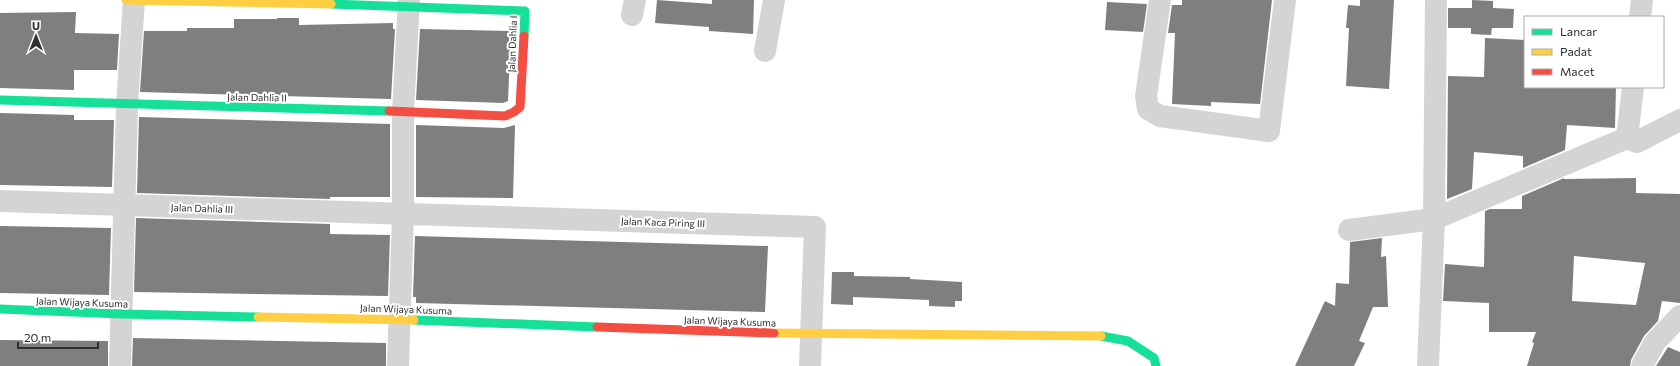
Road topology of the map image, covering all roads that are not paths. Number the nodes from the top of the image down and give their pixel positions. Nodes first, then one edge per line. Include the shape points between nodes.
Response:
1 (126, 0) edge
2 (134, 0) edge
3 (774, 0) edge
4 (1160, 0) edge
5 (1285, 0) edge
6 (1436, 0) edge
7 (1642, 0) edge
8 (409, 3) edge
9 (1640, 16) edge
10 (765, 51) dead end
11 (1633, 88) edge
12 (0, 100) edge
13 (127, 105) junction
14 (403, 111) junction
15 (514, 112) joint
16 (1680, 120) edge
17 (1627, 138) junction
18 (0, 201) edge
19 (124, 206) junction
20 (403, 215) junction
21 (1434, 219) junction
22 (1349, 230) dead end
23 (0, 309) edge
24 (122, 314) junction
25 (1680, 316) edge
26 (400, 320) junction
27 (811, 334) junction
28 (120, 366) edge
29 (398, 366) edge
30 (810, 366) edge
31 (1156, 366) edge
32 (1428, 366) edge
33 (1642, 366) edge

1 - 2 street, Jalan Dahlia I
2 - 8 street, Jalan Dahlia I
2 - 13 street
3 - 10 street
4 - 5 street via 1146,96 1148,109 1160,116 1269,131
6 - 21 street
7 - 9 street
8 - 14 street
8 - 15 street, Jalan Dahlia I via 525,11 521,101 520,107
11 - 17 street
12 - 13 street, Jalan Dahlia II
13 - 14 street, Jalan Dahlia II
13 - 19 street
14 - 15 street, Jalan Dahlia II via 505,116
14 - 20 street
16 - 17 street via 1637,142
17 - 21 street
18 - 19 street, Jalan Dahlia III
19 - 20 street, Jalan Dahlia III
19 - 24 street
20 - 26 street
20 - 27 street, Jalan Kaca Piring III via 815,227
21 - 22 street
21 - 32 street
23 - 24 street, Jalan Wijaya Kusuma
24 - 26 street, Jalan Wijaya Kusuma
24 - 28 street
25 - 33 street via 1655,342
26 - 27 street, Jalan Wijaya Kusuma
26 - 29 street
27 - 30 street
27 - 31 street, Jalan Wijaya Kusuma via 1097,335 1128,341 1154,358

